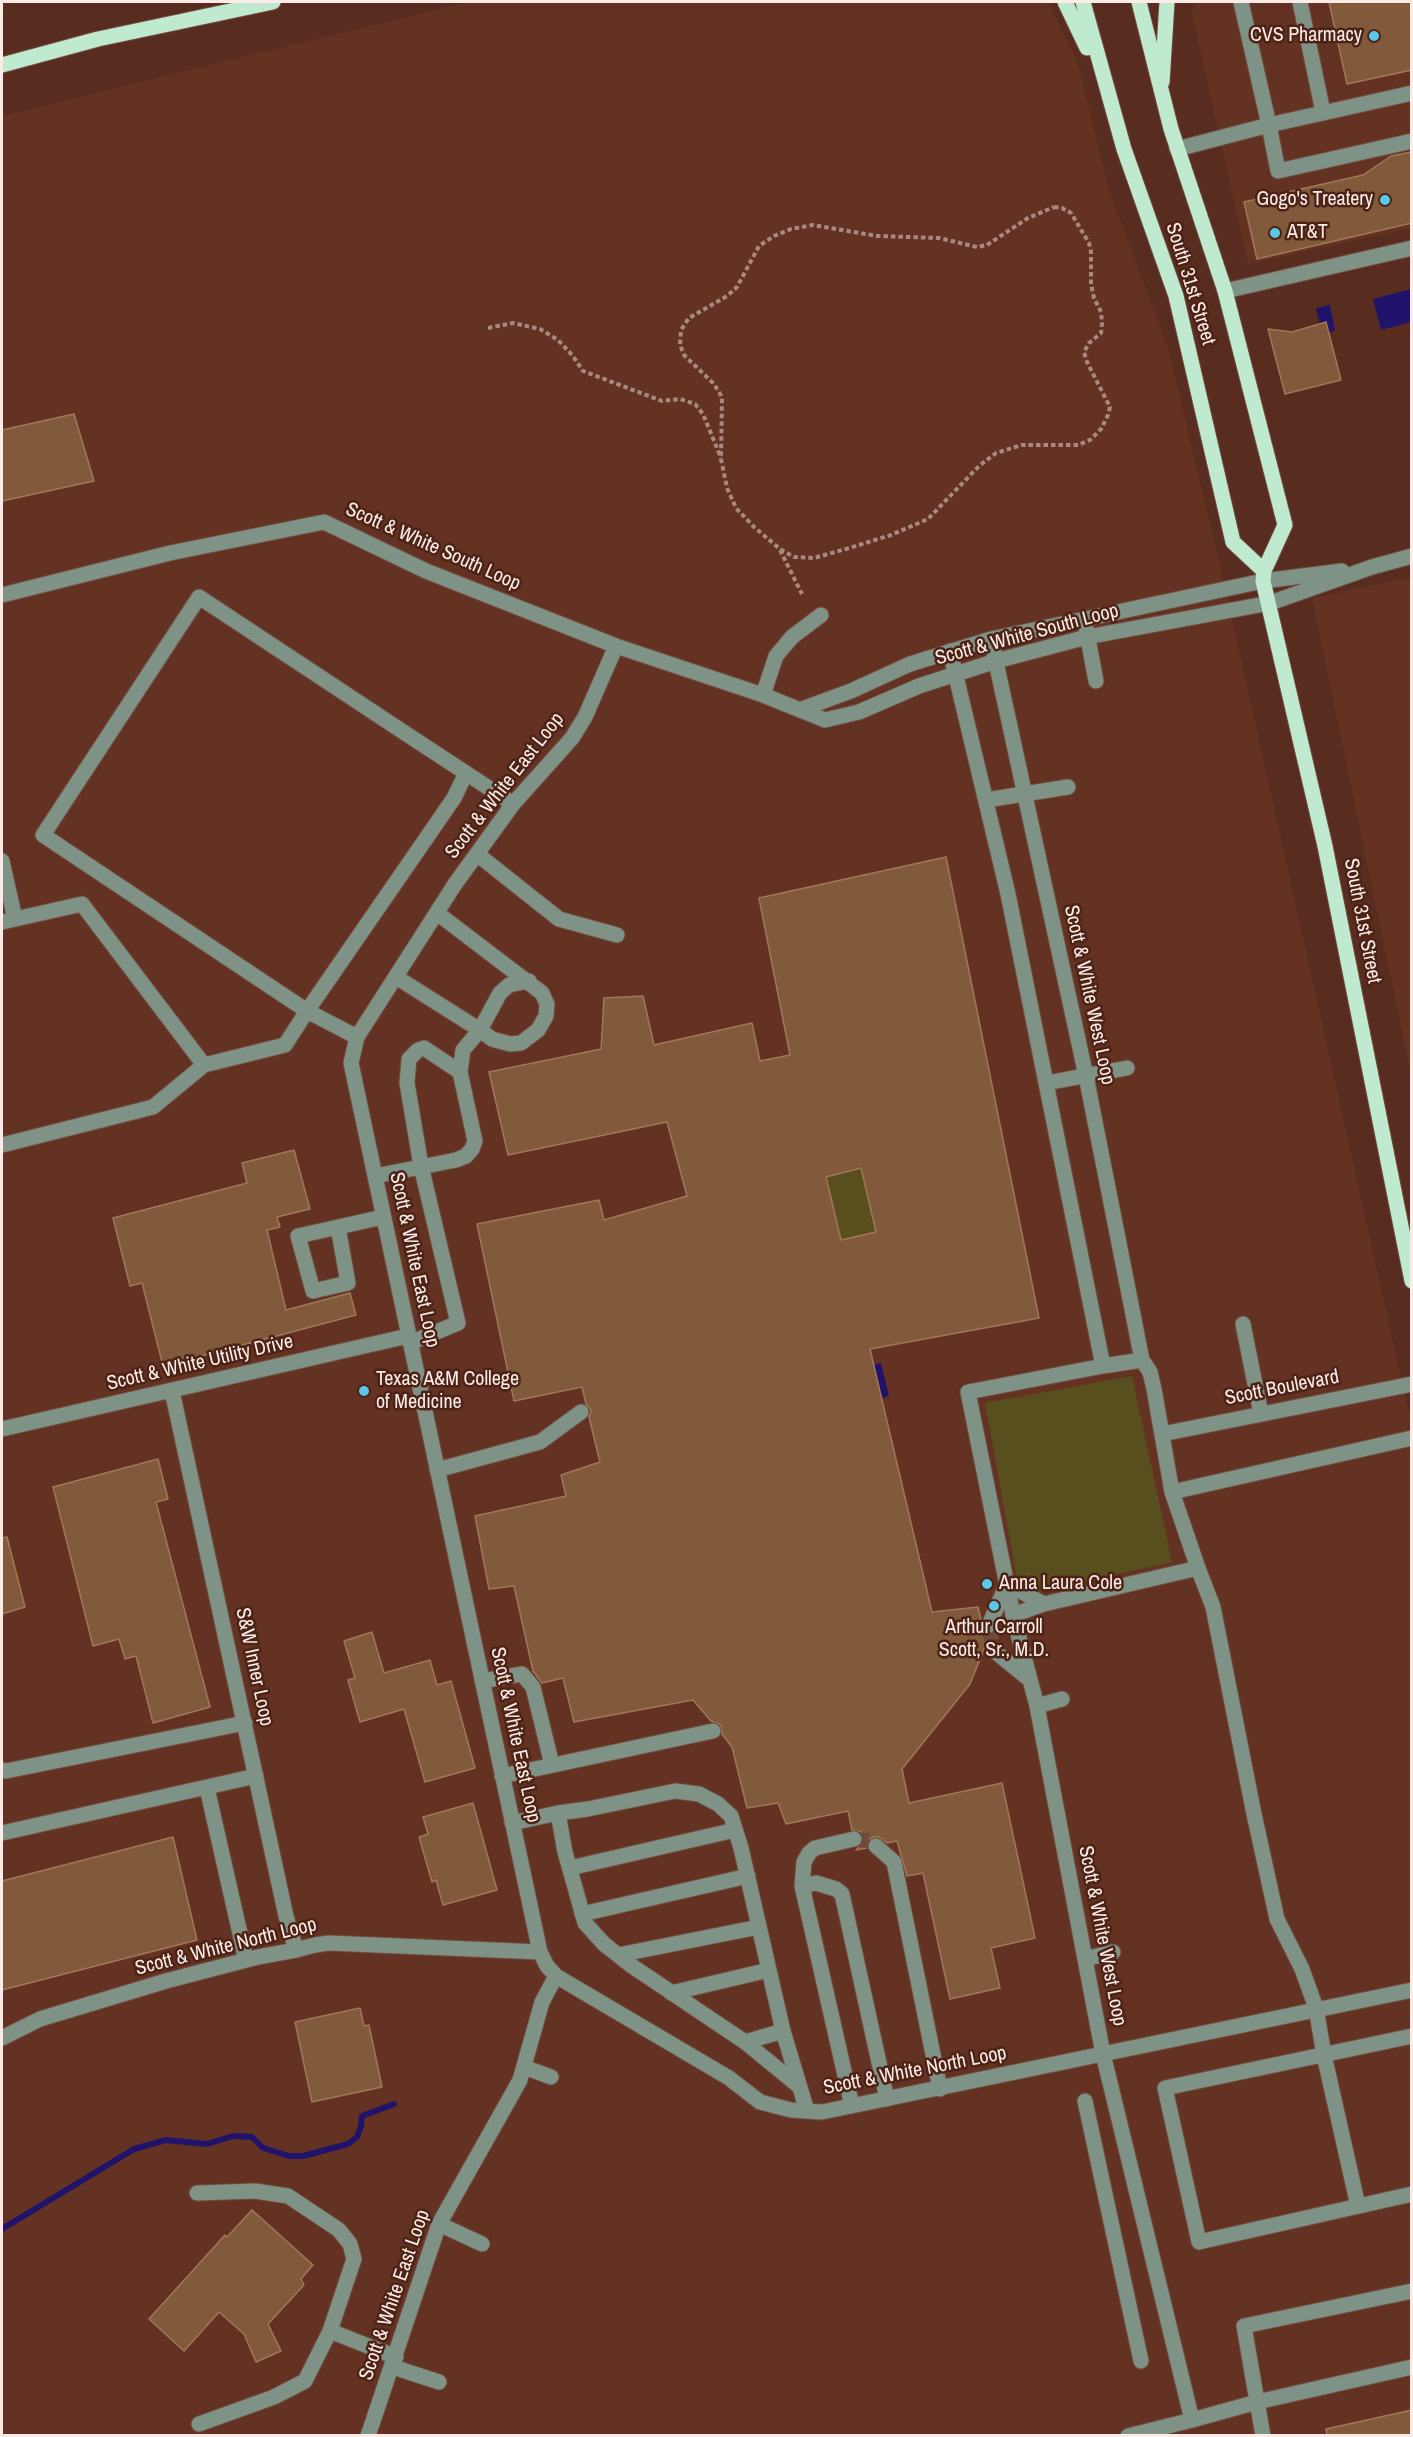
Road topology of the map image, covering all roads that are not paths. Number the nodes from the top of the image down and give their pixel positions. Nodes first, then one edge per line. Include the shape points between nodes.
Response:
1 (273, 2) edge
2 (1065, 2) edge
3 (1083, 2) edge
4 (1139, 2) edge
5 (1167, 2) edge
6 (1241, 2) edge
7 (1300, 2) edge
8 (2, 64) edge
9 (1412, 93) edge
10 (1161, 97) junction
11 (1323, 112) junction
12 (1269, 125) junction
13 (1412, 141) edge
14 (1124, 149) junction
15 (1177, 149) junction
16 (1412, 248) edge
17 (1225, 291) junction
18 (1412, 556) edge
19 (1372, 567) junction
20 (1264, 576) junction
21 (2, 595) edge
22 (1270, 603) junction
23 (821, 615) dead end
24 (1084, 619) junction
25 (1087, 637) junction
26 (991, 639) junction
27 (616, 646) junction
28 (950, 651) junction
29 (996, 661) junction
30 (956, 674) junction
31 (1096, 681) dead end
32 (763, 695) junction
33 (802, 709) junction
34 (466, 773) junction
35 (1068, 787) dead end
36 (1025, 793) junction
37 (986, 800) junction
38 (513, 804) junction
39 (477, 854) junction
40 (2, 861) edge
41 (437, 913) junction
42 (8, 921) edge
43 (617, 935) dead end
44 (396, 977) junction
45 (529, 981) junction
46 (308, 1011) junction
47 (480, 1030) junction
48 (357, 1037) junction
49 (204, 1065) junction
50 (1127, 1068) dead end
51 (460, 1072) junction
52 (1086, 1076) junction
53 (1046, 1083) junction
54 (2, 1145) edge
55 (422, 1166) junction
56 (375, 1176) junction
57 (383, 1217) junction
58 (338, 1227) junction
59 (1412, 1281) edge
60 (1243, 1324) dead end
61 (409, 1340) junction
62 (1142, 1360) junction
63 (1103, 1365) junction
64 (1412, 1384) edge
65 (172, 1391) junction
66 (581, 1412) dead end
67 (1260, 1413) junction
68 (2, 1429) edge
69 (1162, 1434) junction
70 (1412, 1438) edge
71 (436, 1470) junction
72 (1172, 1491) junction
73 (1198, 1568) junction
74 (1007, 1584) junction
75 (1044, 1604) junction
76 (1013, 1615) junction
77 (989, 1625) tunnel mouth
78 (993, 1650) tunnel mouth
79 (1030, 1680) junction
80 (482, 1681) junction
81 (1062, 1699) dead end
82 (1037, 1706) junction
83 (245, 1723) junction
84 (712, 1731) dead end
85 (552, 1766) junction
86 (2, 1770) edge
87 (256, 1776) junction
88 (502, 1776) junction
89 (207, 1788) junction
90 (558, 1813) junction
91 (512, 1823) junction
92 (735, 1830) junction
93 (2, 1833) edge
94 (854, 1839) tunnel mouth
95 (876, 1846) tunnel mouth
96 (570, 1868) junction
97 (748, 1876) junction
98 (802, 1886) junction
99 (582, 1914) junction
100 (759, 1927) junction
101 (296, 1950) junction
102 (540, 1952) junction
103 (1113, 1952) dead end
104 (618, 1955) junction
105 (1085, 1959) junction
106 (246, 1960) junction
107 (769, 1970) junction
108 (555, 1976) junction
109 (1412, 1990) edge
110 (671, 1992) junction
111 (1316, 2008) junction
112 (783, 2031) junction
113 (1412, 2036) edge
114 (2, 2038) edge
115 (745, 2042) junction
116 (1103, 2054) junction
117 (1324, 2055) junction
118 (524, 2067) junction
119 (551, 2077) dead end
120 (800, 2087) junction
121 (940, 2088) junction
122 (887, 2099) junction
123 (1085, 2101) dead end
124 (852, 2106) junction
125 (807, 2111) junction
126 (196, 2193) dead end
127 (1412, 2194) edge
128 (1358, 2206) junction
129 (439, 2224) junction
130 (482, 2244) dead end
131 (1412, 2291) edge
132 (330, 2331) junction
133 (1142, 2361) dead end
134 (394, 2362) junction
135 (1412, 2367) edge
136 (439, 2382) dead end
137 (1257, 2402) junction
138 (1192, 2420) junction
139 (199, 2424) dead end
140 (368, 2436) edge
141 (1128, 2436) edge
142 (1263, 2436) edge

1 - 8 main road
2 - 14 main road via 1080,29
3 - 14 main road, South 31st Street
4 - 10 main road, South 31st Street
5 - 10 main road
6 - 12 street
7 - 11 street
9 - 11 street
10 - 15 main road, South 31st Street
11 - 12 street
12 - 13 street via 1278,171
12 - 15 street
14 - 20 main road, South 31st Street via 1176,296 1233,542
15 - 17 main road, South 31st Street
16 - 17 street
17 - 20 main road, South 31st Street via 1285,525
18 - 19 street
19 - 20 street, Scott & White South Loop
19 - 22 street, Scott & White South Loop
20 - 22 main road, South 31st Street
20 - 24 street, Scott & White South Loop
21 - 27 street, Scott & White South Loop via 170,553 324,522 426,570
22 - 25 street, Scott & White South Loop
22 - 59 main road, South 31st Street via 1325,846
23 - 32 street via 792,637 776,656
24 - 25 street
24 - 26 street, Scott & White South Loop
25 - 29 street, Scott & White South Loop
25 - 31 street
26 - 28 street, Scott & White South Loop
26 - 29 street, Scott & White West Loop
27 - 32 street, Scott & White South Loop
27 - 38 street, Scott & White East Loop via 572,738
28 - 30 street
28 - 33 street, Scott & White South Loop
29 - 30 street, Scott & White South Loop
29 - 36 street, Scott & White West Loop
30 - 33 street, Scott & White South Loop via 859,712 825,720
30 - 37 street
32 - 33 street, Scott & White South Loop
34 - 38 street
34 - 46 street via 454,798
34 - 46 street via 199,597 43,835
35 - 36 street
36 - 37 street
36 - 52 street, Scott & White West Loop
37 - 53 street
38 - 39 street, Scott & White East Loop
39 - 41 street, Scott & White East Loop
39 - 43 street via 559,919
40 - 42 street
41 - 44 street, Scott & White East Loop
41 - 45 street
42 - 49 street via 82,904
44 - 47 street
44 - 48 street, Scott & White East Loop
45 - 47 street via 509,985 500,993
45 - 47 street via 547,1004 538,1030 521,1043 510,1044 492,1039
46 - 48 street
46 - 49 street via 285,1045
47 - 51 street via 463,1050
48 - 56 street, Scott & White East Loop via 351,1063
49 - 54 street via 153,1107
50 - 52 street
51 - 55 street via 475,1141 472,1149 456,1160
51 - 55 street via 424,1048 409,1059 407,1083
52 - 53 street
52 - 62 street, Scott & White West Loop
53 - 63 street
55 - 56 street
55 - 61 street, Scott & White Utility Drive via 458,1323
56 - 57 street, Scott & White East Loop
57 - 58 street
57 - 61 street, Scott & White East Loop
58 - 58 street via 298,1236 313,1291 348,1283
60 - 67 street
61 - 65 street, Scott & White Utility Drive
61 - 71 street, Scott & White East Loop
62 - 63 street
62 - 69 street, Scott & White West Loop via 1150,1372
63 - 74 street, Scott & White West Loop via 968,1392
64 - 67 street, Scott Boulevard
65 - 68 street, Scott & White Utility Drive
65 - 83 street, S&W Inner Loop
66 - 71 street via 540,1442
67 - 69 street, Scott Boulevard
69 - 72 street, Scott & White West Loop
70 - 72 street
71 - 80 street, Scott & White East Loop
72 - 73 street, Scott & White West Loop
73 - 75 street
73 - 111 street, Scott & White West Loop via 1213,1606 1277,1919
74 - 75 street
74 - 76 street, Scott & White West Loop
74 - 77 street
75 - 76 street
76 - 79 street, Scott & White West Loop
78 - 79 street
79 - 82 street, Scott & White West Loop
80 - 85 street via 522,1674 532,1688
80 - 88 street, Scott & White East Loop
81 - 82 street
82 - 105 street, Scott & White West Loop
83 - 86 street
83 - 87 street, S&W Inner Loop
84 - 85 street
85 - 88 street
87 - 89 street
87 - 101 street, S&W Inner Loop
88 - 91 street, Scott & White East Loop
89 - 93 street
89 - 106 street
90 - 91 street
90 - 92 street via 675,1791 699,1794 718,1804 731,1816
90 - 96 street
91 - 102 street, Scott & White East Loop
92 - 96 street
92 - 97 street
94 - 98 street via 809,1853 804,1862
95 - 121 street via 894,1862
96 - 99 street
97 - 99 street
97 - 100 street
98 - 122 street via 816,1883 842,1894
98 - 124 street
99 - 104 street via 585,1923
100 - 104 street
100 - 107 street
101 - 102 street, Scott & White North Loop via 329,1943
101 - 106 street, Scott & White North Loop
102 - 108 street, Scott & White East Loop
103 - 105 street
104 - 110 street
105 - 116 street, Scott & White West Loop
106 - 114 street, Scott & White North Loop via 40,2019
107 - 110 street
107 - 112 street
108 - 118 street, Scott & White East Loop via 542,2002
108 - 125 street, Scott & White North Loop via 729,2078 760,2102
109 - 111 street, Scott & White North Loop
110 - 115 street
111 - 116 street, Scott & White North Loop
111 - 117 street, Scott & White West Loop
112 - 115 street
112 - 120 street
113 - 117 street
115 - 120 street
116 - 121 street, Scott & White North Loop
116 - 138 street, Scott & White West Loop
117 - 128 street, Scott & White West Loop
117 - 128 street via 1165,2088 1199,2242
118 - 119 street
118 - 129 street, Scott & White East Loop
120 - 125 street
121 - 122 street, Scott & White North Loop
122 - 124 street, Scott & White North Loop
123 - 133 street
124 - 125 street, Scott & White North Loop
126 - 132 street via 255,2191 288,2196 339,2230 350,2244 354,2259
127 - 128 street
129 - 130 street
129 - 134 street, Scott & White East Loop
131 - 137 street via 1244,2326
132 - 134 street
132 - 139 street via 304,2381 274,2397
134 - 136 street
134 - 140 street, Scott & White East Loop
135 - 137 street
137 - 138 street
137 - 142 street
138 - 141 street

